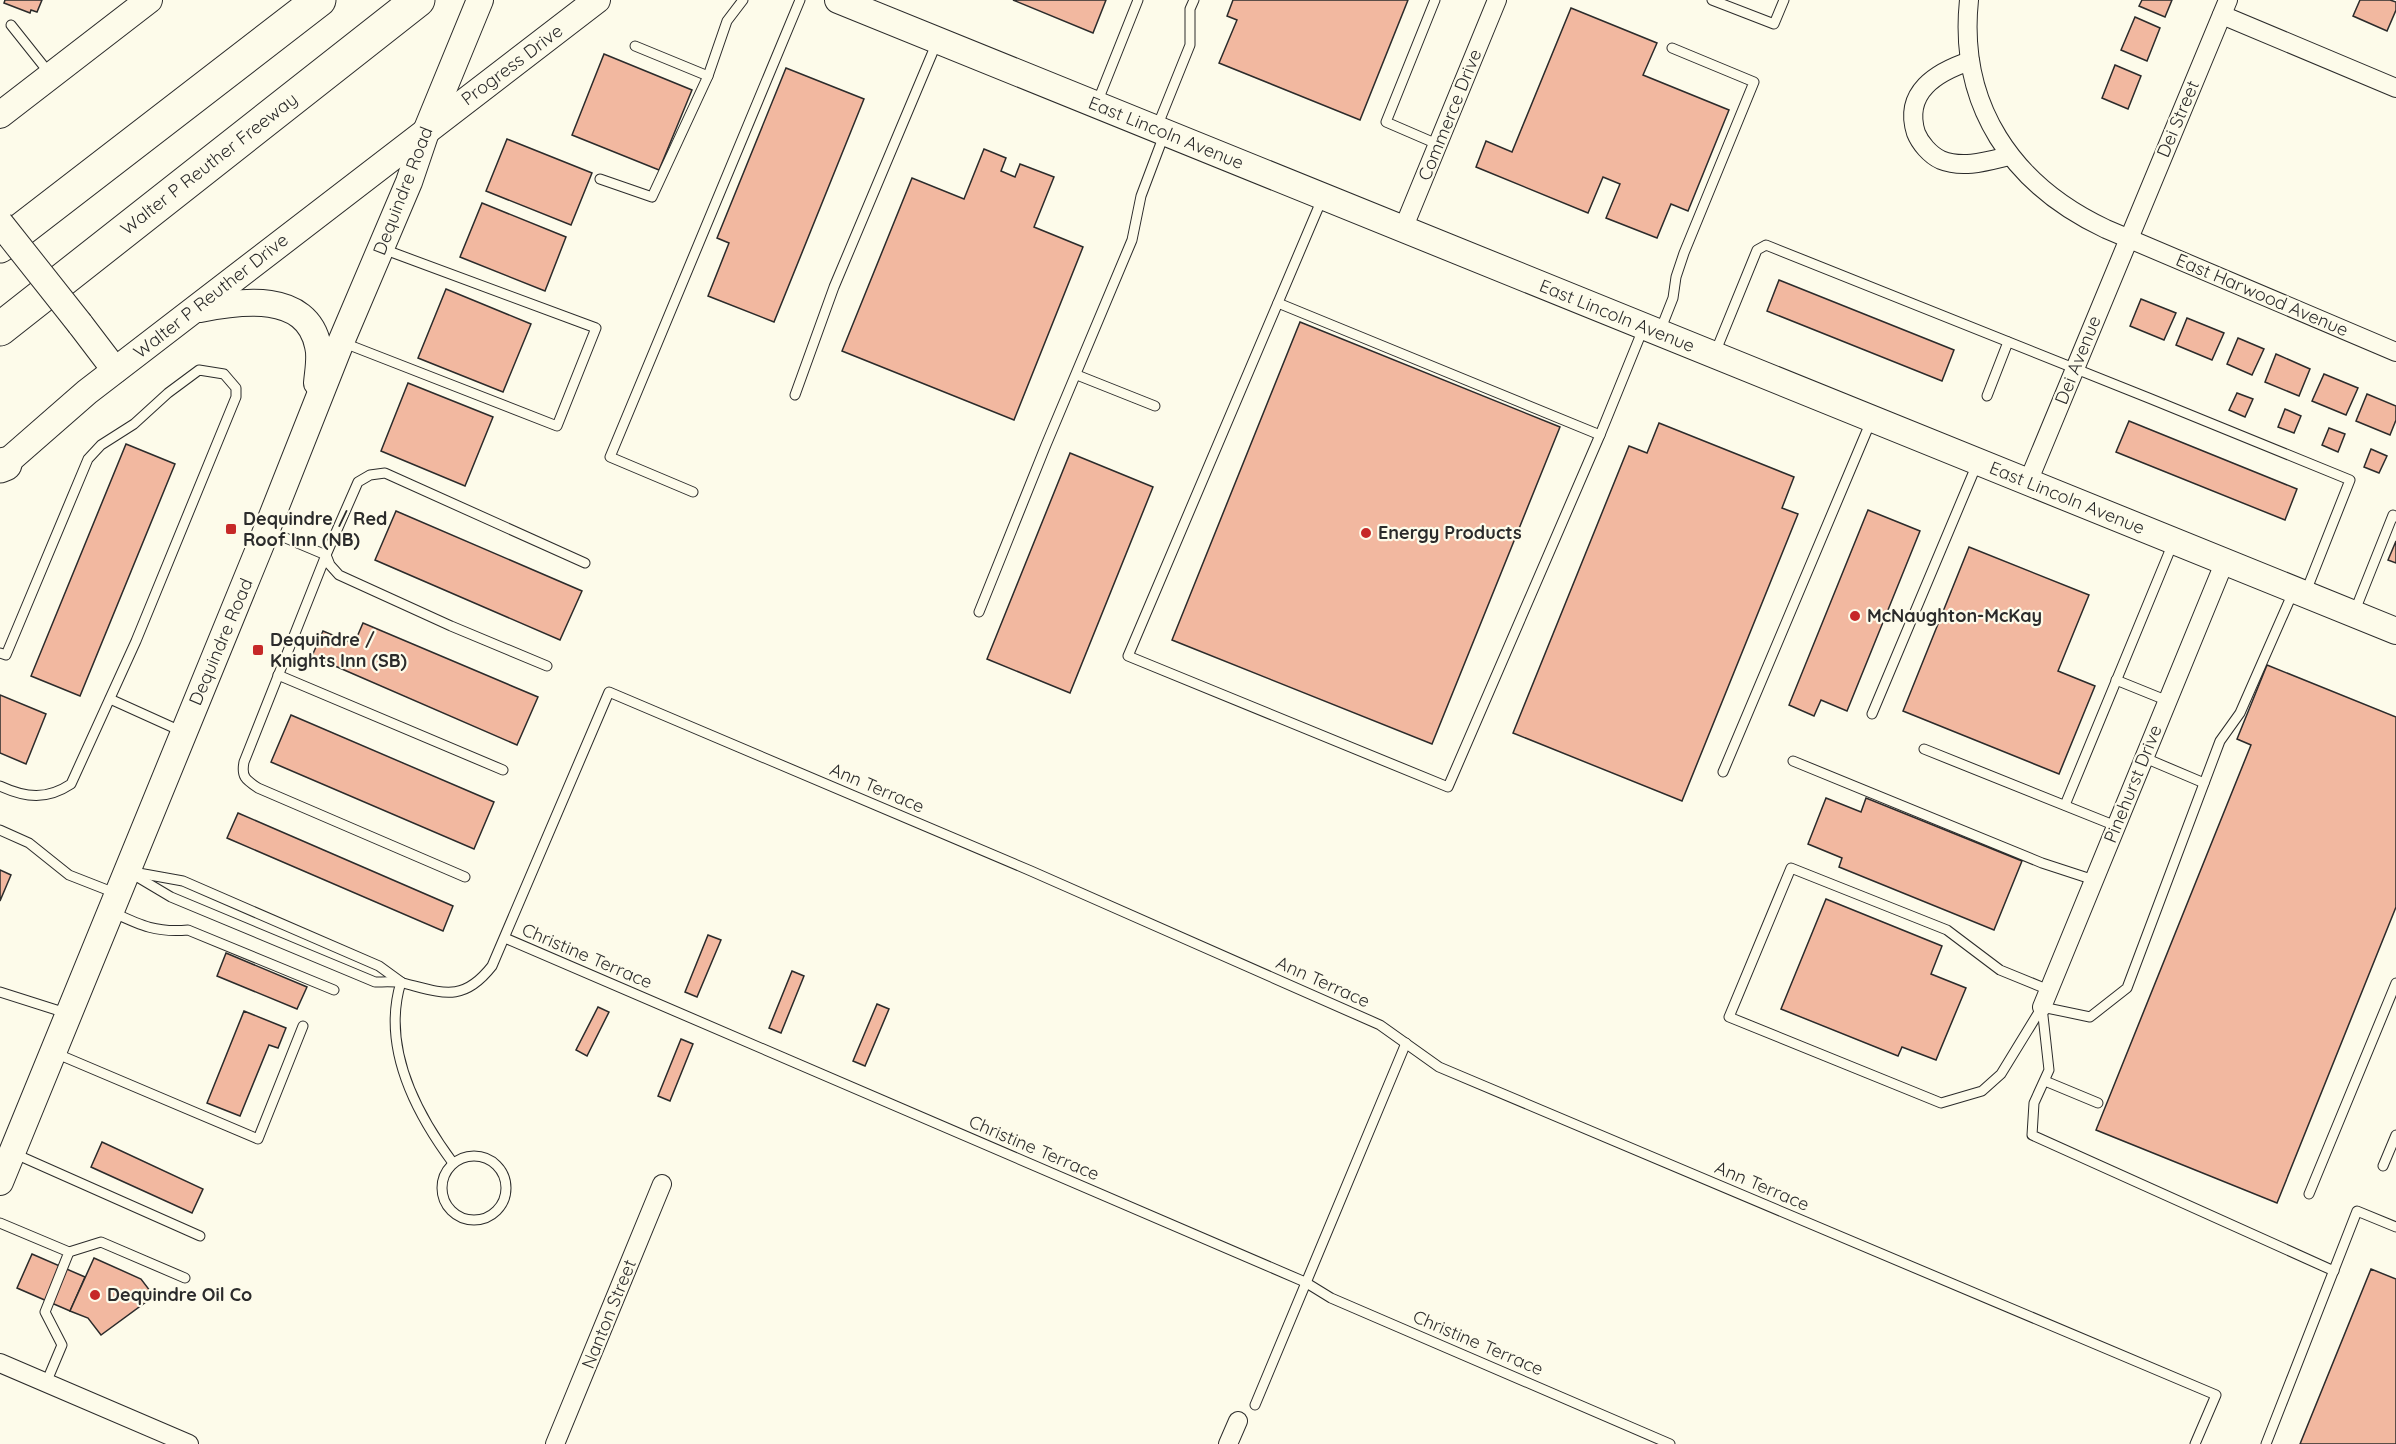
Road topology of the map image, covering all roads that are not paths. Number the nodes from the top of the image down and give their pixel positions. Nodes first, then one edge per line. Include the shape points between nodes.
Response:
1 (149, 0) edge
2 (319, 0) edge
3 (418, 0) edge
4 (597, 0) edge
5 (743, 0) edge
6 (800, 0) edge
7 (838, 0) edge
8 (1138, 0) edge
9 (1194, 0) edge
10 (1435, 0) edge
11 (1497, 0) edge
12 (1712, 0) edge
13 (1784, 0) edge
14 (1969, 0) edge
15 (479, 3) edge
16 (2225, 8) edge
17 (11, 26) dead end
18 (938, 40) junction
19 (635, 46) dead end
20 (1672, 48) dead end
21 (1970, 61) junction
22 (708, 76) junction
23 (46, 80) junction
24 (2396, 88) edge
25 (0, 97) edge
26 (1096, 105) junction
27 (0, 115) edge
28 (428, 129) junction
29 (1161, 131) junction
30 (1437, 144) junction
31 (2009, 156) junction
32 (600, 179) dead end
33 (1323, 197) junction
34 (0, 223) edge
35 (1403, 229) junction
36 (2128, 239) junction
37 (0, 246) edge
38 (381, 248) junction
39 (1278, 303) junction
40 (192, 311) junction
41 (0, 329) edge
42 (1651, 330) junction
43 (341, 342) junction
44 (2008, 342) junction
45 (2396, 352) edge
46 (1714, 356) junction
47 (2074, 369) junction
48 (115, 370) junction
49 (1077, 375) junction
50 (795, 395) dead end
51 (1987, 396) dead end
52 (1155, 406) dead end
53 (315, 407) junction
54 (1872, 418) junction
55 (1600, 435) junction
56 (1978, 462) junction
57 (2, 466) edge
58 (2028, 482) junction
59 (693, 492) dead end
60 (2396, 517) edge
61 (267, 530) junction
62 (2174, 540) junction
63 (326, 555) junction
64 (2225, 561) junction
65 (585, 563) dead end
66 (2300, 591) junction
67 (979, 612) dead end
68 (2353, 614) junction
69 (2396, 631) edge
70 (0, 653) edge
71 (547, 666) dead end
72 (278, 675) junction
73 (2116, 680) junction
74 (110, 699) junction
75 (2168, 701) junction
76 (1872, 714) dead end
77 (183, 732) junction
78 (1924, 749) dead end
79 (2145, 758) junction
80 (1793, 761) dead end
81 (503, 770) dead end
82 (1723, 772) dead end
83 (2204, 783) junction
84 (0, 786) edge
85 (2065, 805) junction
86 (2116, 826) junction
87 (0, 830) edge
88 (465, 877) dead end
89 (2094, 880) junction
90 (119, 892) junction
91 (505, 938) junction
92 (401, 982) junction
93 (2396, 983) edge
94 (334, 990) dead end
95 (2049, 990) junction
96 (0, 992) edge
97 (2042, 1007) junction
98 (68, 1014) junction
99 (303, 1026) dead end
100 (1406, 1043) junction
101 (53, 1052) junction
102 (2045, 1081) junction
103 (2098, 1103) dead end
104 (2396, 1135) edge
105 (12, 1153) junction
106 (453, 1163) junction
107 (2383, 1166) dead end
108 (0, 1182) edge
109 (662, 1184) dead end
110 (2309, 1194) dead end
111 (0, 1223) edge
112 (2396, 1227) edge
113 (200, 1236) dead end
114 (69, 1252) junction
115 (2334, 1271) junction
116 (185, 1278) dead end
117 (1305, 1282) junction
118 (0, 1363) edge
119 (46, 1383) junction
120 (1255, 1405) dead end
121 (1238, 1421) dead end
122 (189, 1444) edge
123 (555, 1444) edge
124 (1228, 1444) edge
125 (1670, 1444) edge
126 (2195, 1444) edge
127 (2266, 1444) edge

1 - 23 main road
2 - 37 highway
3 - 41 highway, Walter P Reuther Freeway
4 - 28 main road, Progress Drive
5 - 22 lane via 727,21
6 - 59 lane via 610,457
7 - 18 main road, East Lincoln Avenue
8 - 26 lane
9 - 29 lane via 1190,9 1190,45
10 - 30 lane via 1386,122
11 - 30 street, Commerce Drive
12 - 13 lane via 1774,24
14 - 21 street, East Harwood Avenue
15 - 28 main road, Dequindre Road
16 - 24 street
16 - 36 street, Dei Street
17 - 23 lane
18 - 26 main road, East Lincoln Avenue
18 - 50 lane via 834,287
19 - 22 lane
20 - 42 lane via 1754,82 1684,253 1673,298
21 - 31 street, East Harwood Avenue via 1983,106
21 - 31 street via 1938,74 1923,88 1913,110 1918,139 1940,159 1957,163 1973,164
22 - 32 lane via 652,197
23 - 25 street
23 - 27 main road
26 - 29 main road, East Lincoln Avenue
28 - 38 main road, Dequindre Road
28 - 40 main road, Walter P Reuther Drive
29 - 33 main road, East Lincoln Avenue
29 - 49 lane via 1132,240
30 - 35 street, Commerce Drive
31 - 36 street, East Harwood Avenue via 2058,203
33 - 35 main road, East Lincoln Avenue
33 - 39 lane
34 - 48 main road, bridge
35 - 42 main road, East Lincoln Avenue
36 - 45 street, East Harwood Avenue
36 - 47 street, Dei Avenue
38 - 43 main road, Dequindre Road
38 - 43 lane via 596,328 557,426
39 - 55 lane
39 - 55 lane via 1128,656 1448,787
40 - 48 main road, Walter P Reuther Drive
40 - 53 main road via 256,301 297,314 309,326 319,348
42 - 46 main road, East Lincoln Avenue
42 - 55 lane
43 - 53 main road, Dequindre Road
44 - 46 lane via 1766,245 1757,250
44 - 47 lane
44 - 51 lane
46 - 54 main road, East Lincoln Avenue
47 - 58 street, Dei Avenue
47 - 66 lane via 2350,480
48 - 57 main road, Walter P Reuther Drive
49 - 52 lane
49 - 67 lane
53 - 61 main road, Dequindre Road
54 - 56 main road, East Lincoln Avenue
54 - 82 lane
56 - 58 main road, East Lincoln Avenue
56 - 76 lane
58 - 62 main road, East Lincoln Avenue
60 - 68 lane via 2393,515
61 - 63 lane
61 - 77 main road, Dequindre Road
62 - 64 main road, East Lincoln Avenue
62 - 73 lane
63 - 65 lane via 358,482 385,473
63 - 71 lane via 339,575
63 - 72 lane
64 - 66 main road, East Lincoln Avenue
64 - 75 street, Pinehurst Drive
66 - 68 main road, East Lincoln Avenue
66 - 83 lane via 2240,713 2220,741
68 - 69 main road, East Lincoln Avenue
70 - 74 lane via 6,655 88,459 199,370 224,374 236,388 236,397
72 - 81 lane
72 - 88 lane via 244,762 242,772 246,780
73 - 75 lane
73 - 85 lane
74 - 77 lane
74 - 84 lane via 70,784 56,794 35,796
75 - 79 street, Pinehurst Drive
77 - 90 main road, Dequindre Road
78 - 85 lane
79 - 83 lane
79 - 86 street, Pinehurst Drive
80 - 89 lane via 2042,863
83 - 97 lane via 2127,988 2090,1017
85 - 86 lane
86 - 89 street, Pinehurst Drive
87 - 90 lane via 29,843 69,875
89 - 95 street, Pinehurst Drive
90 - 92 lane, Christine Terrace via 171,897 375,982
90 - 92 lane, Christine Terrace via 183,881 379,966
90 - 94 lane via 154,929 188,930
90 - 98 main road, Dequindre Road
91 - 92 lane, Christine Terrace via 492,966 470,988 446,993
91 - 100 lane, Ann Terrace via 609,692 1031,871 1380,1025
91 - 117 lane, Christine Terrace
92 - 106 lane via 393,1013 400,1064 429,1130
93 - 110 lane
95 - 97 street, Pinehurst Drive
95 - 97 lane via 2000,970 1947,930 1791,868 1729,1017 1941,1103 1982,1091 2001,1074
96 - 98 lane
97 - 102 lane via 2049,1070
98 - 101 main road, Dequindre Road
99 - 101 lane via 258,1139
100 - 117 lane
100 - 126 lane, Ann Terrace via 1439,1066 2216,1395
101 - 105 main road, Dequindre Road
102 - 103 lane
102 - 115 lane via 2034,1102 2032,1135
104 - 107 lane
105 - 108 main road, Dequindre Road
105 - 113 lane
106 - 106 lane via 443,1179 444,1199 449,1207 465,1218 485,1218 495,1212 506,1193 506,1182 495,1163 474,1155
109 - 123 street, Nanton Street
111 - 114 lane
112 - 115 lane via 2357,1211
114 - 116 lane via 101,1242
114 - 119 lane via 45,1312 63,1345
115 - 127 lane
117 - 120 lane
117 - 125 lane, Christine Terrace via 1331,1298
118 - 119 street
119 - 122 street
121 - 124 street

